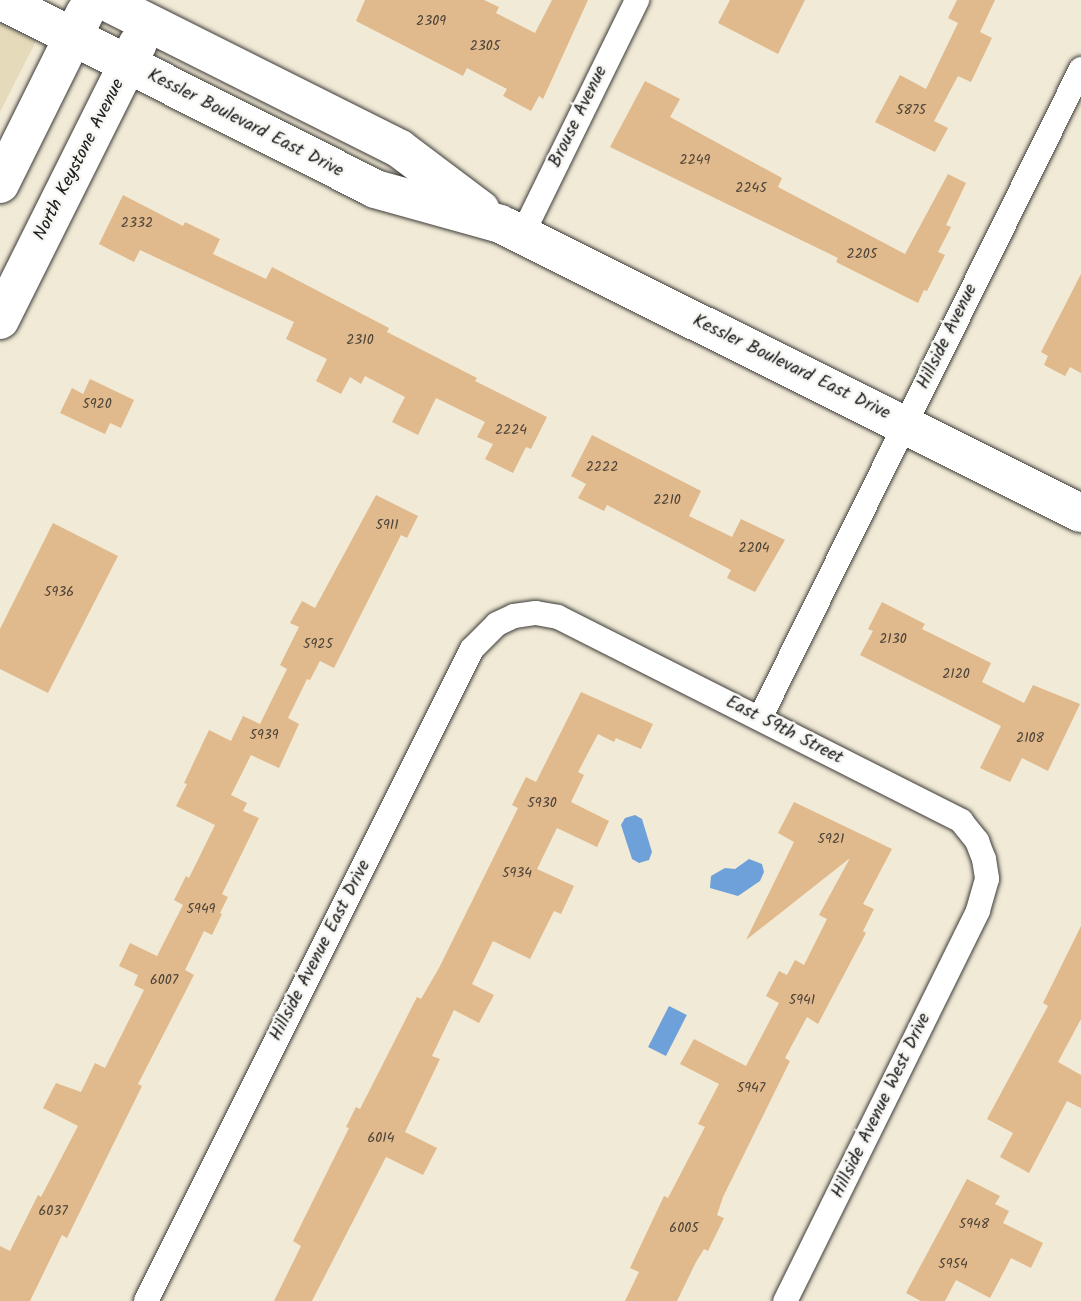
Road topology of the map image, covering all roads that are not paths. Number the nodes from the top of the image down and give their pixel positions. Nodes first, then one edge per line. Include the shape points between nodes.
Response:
1 (0, 0) edge
2 (91, 0) edge
3 (103, 0) edge
4 (637, 0) edge
5 (154, 11) edge
6 (73, 37) junction
7 (127, 65) junction
8 (1081, 69) edge
9 (0, 184) edge
10 (511, 229) junction
11 (0, 320) edge
12 (904, 425) junction
13 (1081, 513) edge
14 (514, 616) joint
15 (760, 718) junction
16 (978, 911) joint
17 (146, 1301) edge
18 (785, 1301) edge

1 - 6 main road, Kessler Boulevard East Drive
2 - 6 main road
3 - 5 main road, Kessler Boulevard East Drive
4 - 10 street, Brouse Avenue
5 - 7 main road, North Keystone Avenue
5 - 10 main road, Kessler Boulevard East Drive via 400,149
6 - 7 main road, Kessler Boulevard East Drive
6 - 9 main road
7 - 10 main road, Kessler Boulevard East Drive via 375,188
7 - 11 main road, North Keystone Avenue
8 - 12 street, Hillside Avenue
10 - 12 main road, Kessler Boulevard East Drive
12 - 13 main road, Kessler Boulevard East Drive
12 - 15 street, Hillside Avenue
14 - 15 street, East 59th Street via 558,617
14 - 17 street, Hillside Avenue East Drive via 488,631 472,649
15 - 16 street, East 59th Street via 961,821 984,859 987,879
16 - 18 street, Hillside Avenue West Drive

